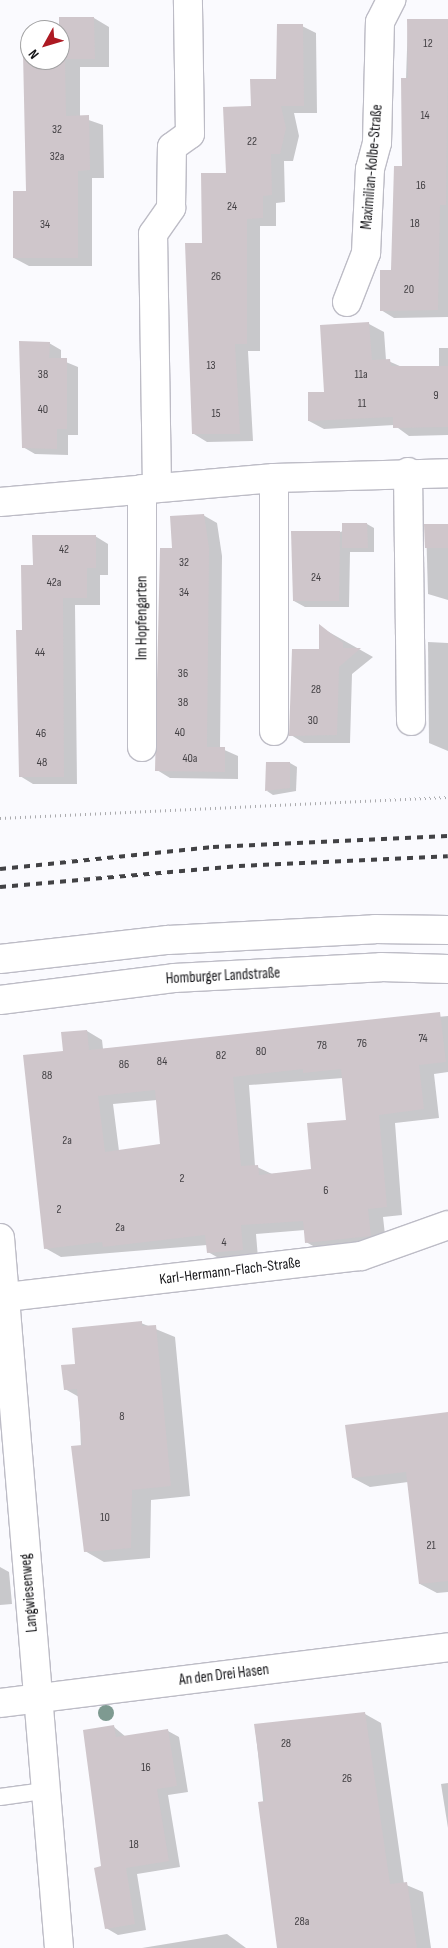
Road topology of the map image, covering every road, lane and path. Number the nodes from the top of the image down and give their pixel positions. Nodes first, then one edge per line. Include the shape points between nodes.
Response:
1 (188, 0) edge
2 (391, 0) edge
3 (347, 302) dead end
4 (408, 472) junction
5 (448, 473) edge
6 (274, 478) junction
7 (150, 488) junction
8 (0, 502) edge
9 (411, 721) dead end
10 (274, 731) dead end
11 (142, 748) dead end
12 (448, 797) edge
13 (0, 818) edge
14 (448, 930) edge
15 (0, 959) edge
16 (448, 970) edge
17 (0, 1000) edge
18 (448, 1225) edge
19 (0, 1238) edge
20 (4, 1304) edge
21 (448, 1647) edge
22 (37, 1697) junction
23 (0, 1703) edge
24 (43, 1791) junction
25 (0, 1797) edge
26 (59, 1948) edge

1 - 7 street, Im Hopfengarten via 190,134 172,147 170,208 153,234
2 - 3 street, Maximilian-Kolbe-Straße via 380,22 377,143 370,170 366,253
4 - 5 street
4 - 6 street
4 - 9 street
6 - 7 street
6 - 10 street
7 - 8 street
7 - 11 street, Im Hopfengarten
12 - 13 path
14 - 15 street via 375,928 168,940
16 - 17 street, Homburger Landstraße via 381,968 174,978
18 - 20 street, Karl-Hermann-Flach-Straße via 361,1256
19 - 20 street, Langwiesenweg
20 - 22 street, Langwiesenweg
21 - 22 street, An den Drei Hasen
22 - 23 street, An den Drei Hasen
22 - 24 street, Langwiesenweg
24 - 25 lane
24 - 26 street, Langwiesenweg

